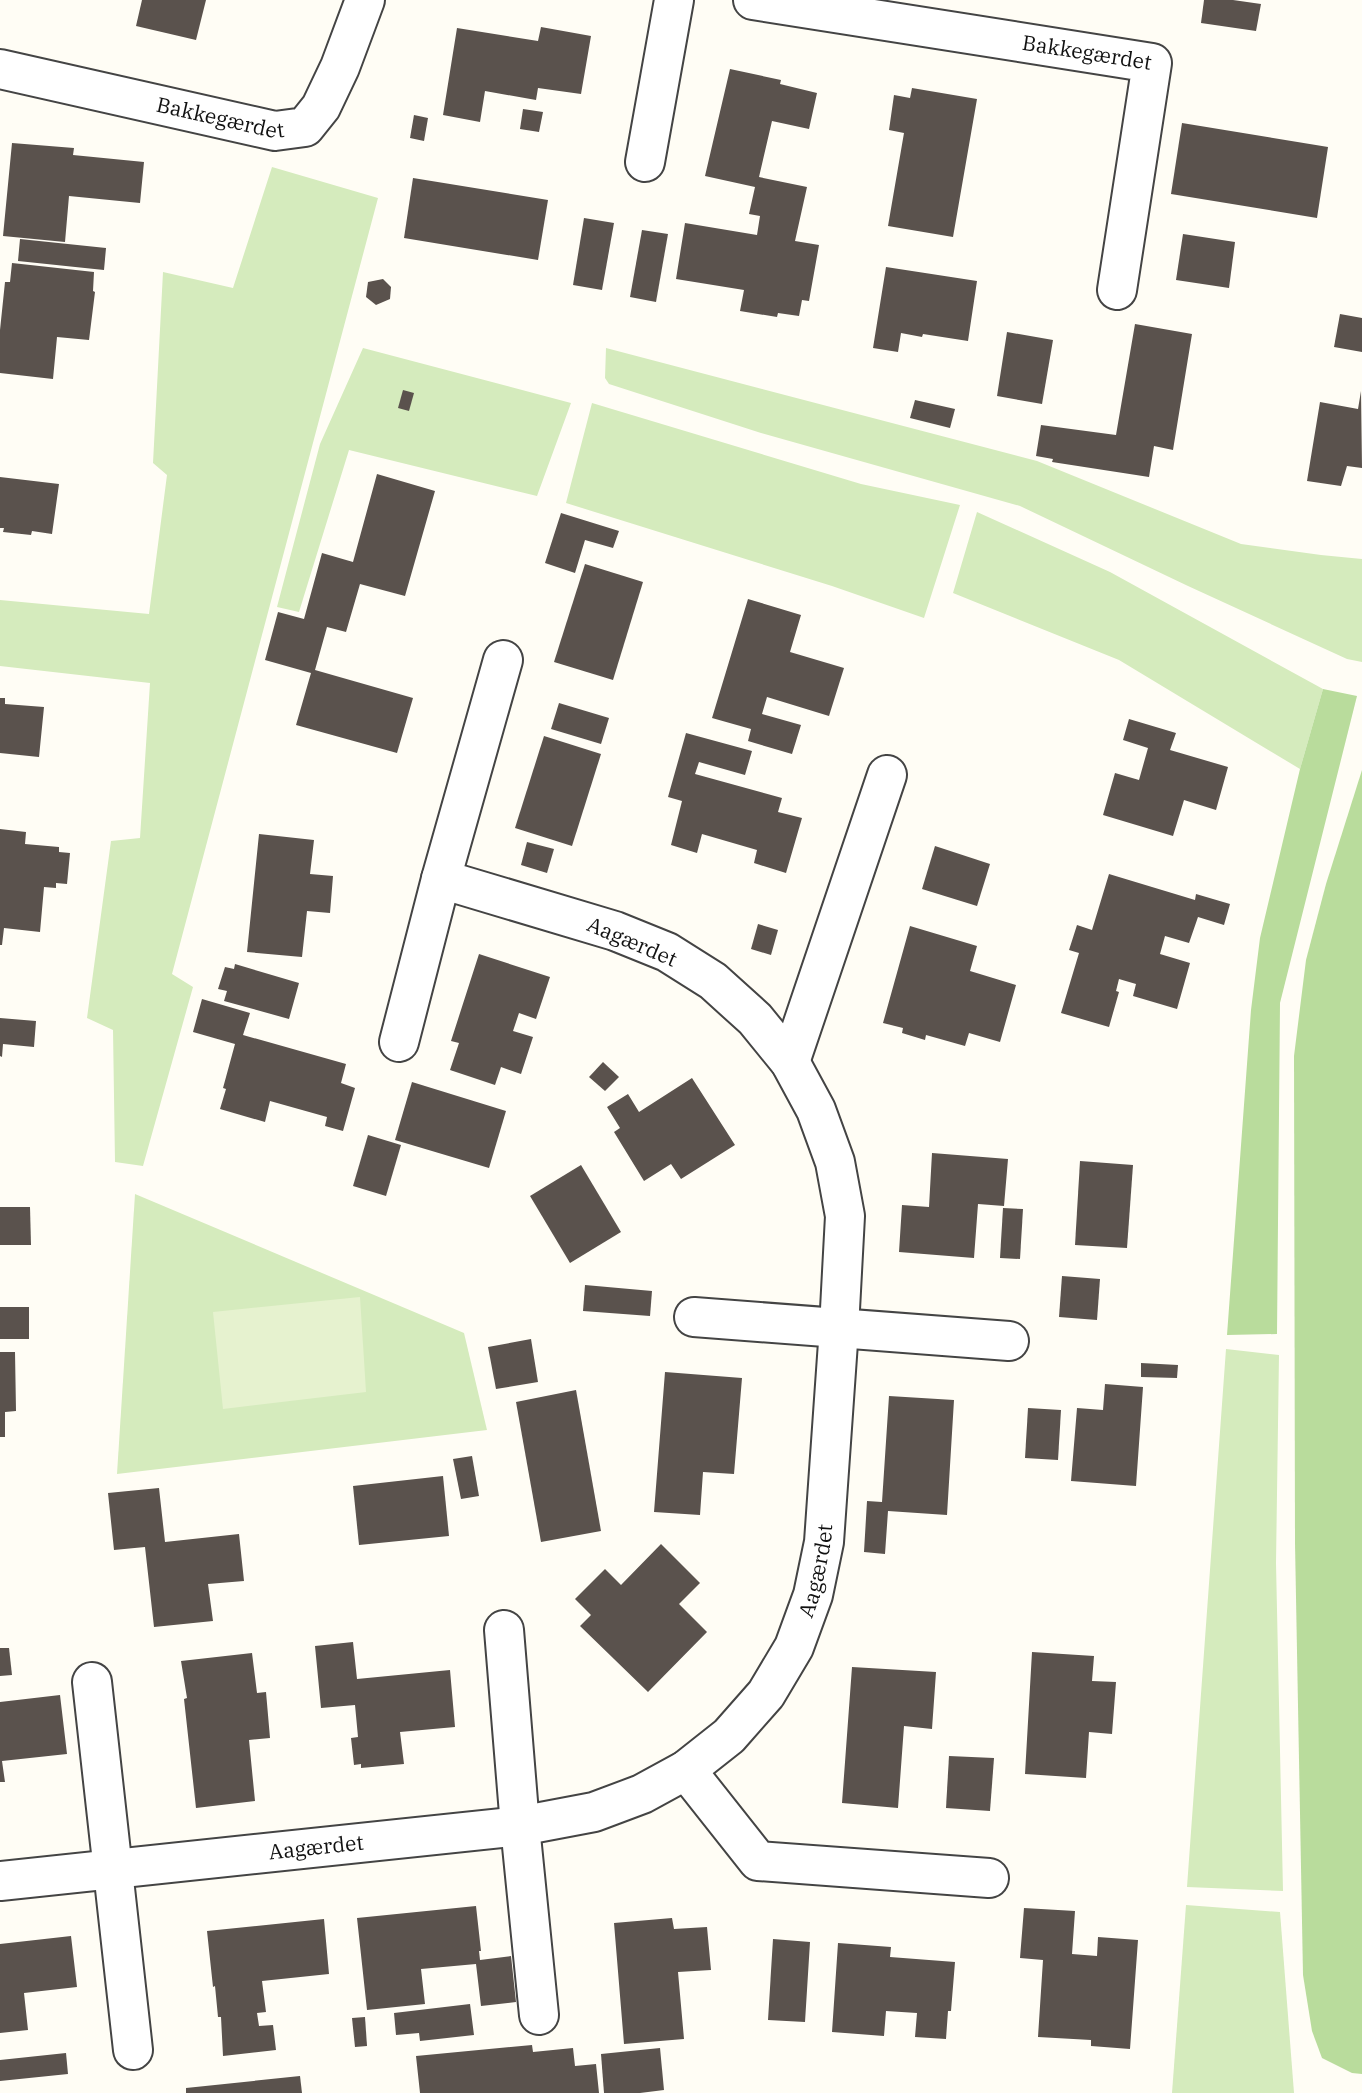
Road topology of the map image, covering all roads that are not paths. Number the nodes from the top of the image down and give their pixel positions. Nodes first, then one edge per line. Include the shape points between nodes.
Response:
1 (365, 0) edge
2 (674, 0) edge
3 (753, 0) edge
4 (878, 10) edge
5 (0, 69) edge
6 (645, 162) dead end
7 (1117, 290) dead end
8 (503, 660) dead end
9 (887, 775) dead end
10 (441, 879) junction
11 (398, 1042) dead end
12 (790, 1062) junction
13 (694, 1317) dead end
14 (839, 1328) junction
15 (1009, 1341) dead end
16 (504, 1630) dead end
17 (92, 1682) dead end
18 (686, 1770) junction
19 (520, 1826) junction
20 (113, 1869) junction
21 (989, 1878) dead end
22 (0, 1881) edge
23 (539, 2015) dead end
24 (133, 2050) dead end

1 - 5 street, Bakkegærdet via 340,67 321,107 305,127 275,131
2 - 6 street
3 - 4 street, Bakkegærdet
4 - 7 street, Bakkegærdet via 1152,63
8 - 10 street
9 - 12 street
10 - 11 street
10 - 12 street, Aagærdet via 615,931 667,953 713,981 755,1018
12 - 14 street, Aagærdet via 816,1110 835,1162 845,1216
13 - 14 street
14 - 15 street
14 - 18 street, Aagærdet via 824,1542 813,1595 794,1647 766,1694 729,1736
16 - 19 street
17 - 20 street
18 - 19 street, Aagærdet via 642,1794 594,1812
18 - 21 street via 758,1860
19 - 20 street, Aagærdet
19 - 23 street
20 - 22 street, Aagærdet
20 - 24 street

